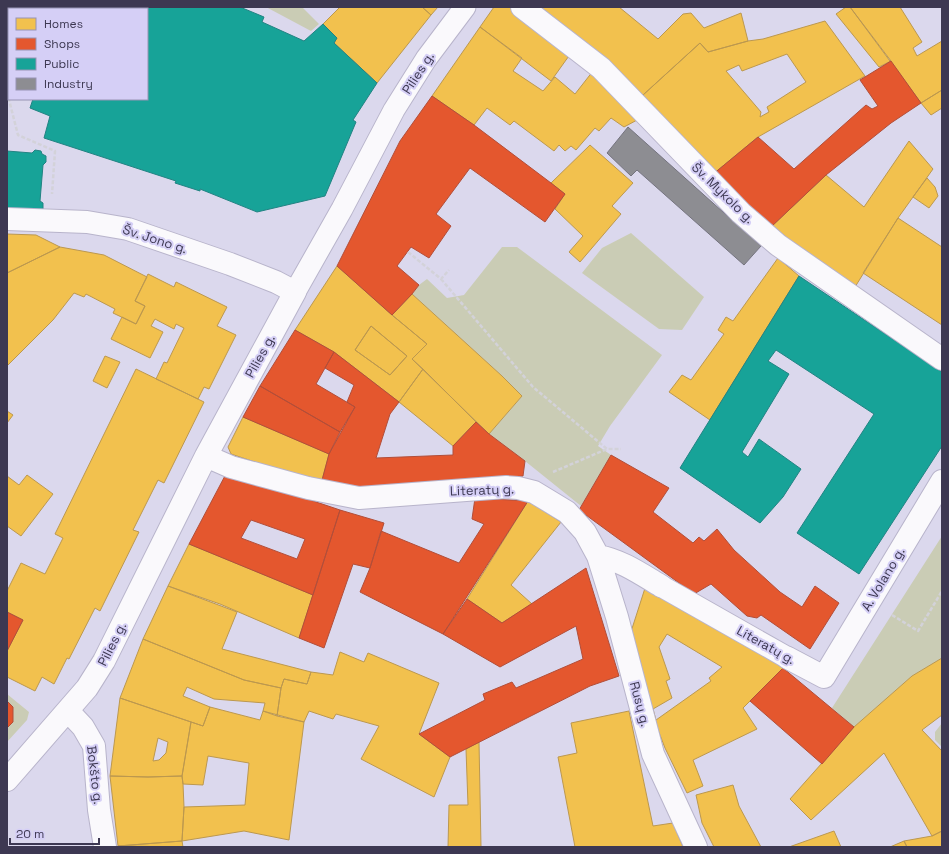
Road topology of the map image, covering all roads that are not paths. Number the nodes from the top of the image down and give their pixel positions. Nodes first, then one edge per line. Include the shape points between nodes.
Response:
1 (465, 7) edge
2 (522, 7) edge
3 (7, 219) edge
4 (295, 292) junction
5 (942, 359) edge
6 (206, 456) junction
7 (942, 481) edge
8 (598, 556) junction
9 (660, 586) joint
10 (788, 658) joint
11 (824, 677) joint
12 (68, 711) junction
13 (7, 780) edge
14 (105, 847) edge
15 (696, 847) edge

1 - 4 street, Pilies g. via 426,59 394,110
2 - 5 street, Šv. Mykolo g. via 601,68 741,213 778,245
3 - 4 street, Šv. Jono g. via 87,222 128,229 230,264
4 - 6 street, Pilies g.
6 - 8 street, Literatų g. via 231,467 308,488 359,498 506,487 534,492 567,512 585,532
6 - 12 street, Pilies g. via 104,661
7 - 11 street, A. Volano g.
8 - 9 street, Literatų g. via 622,563
8 - 15 street, Rusų g. via 653,754
9 - 10 street, Literatų g.
10 - 11 street, Literatų g.
12 - 13 street, Pilies g.
12 - 14 street, Bokšto g. via 83,727 94,746

